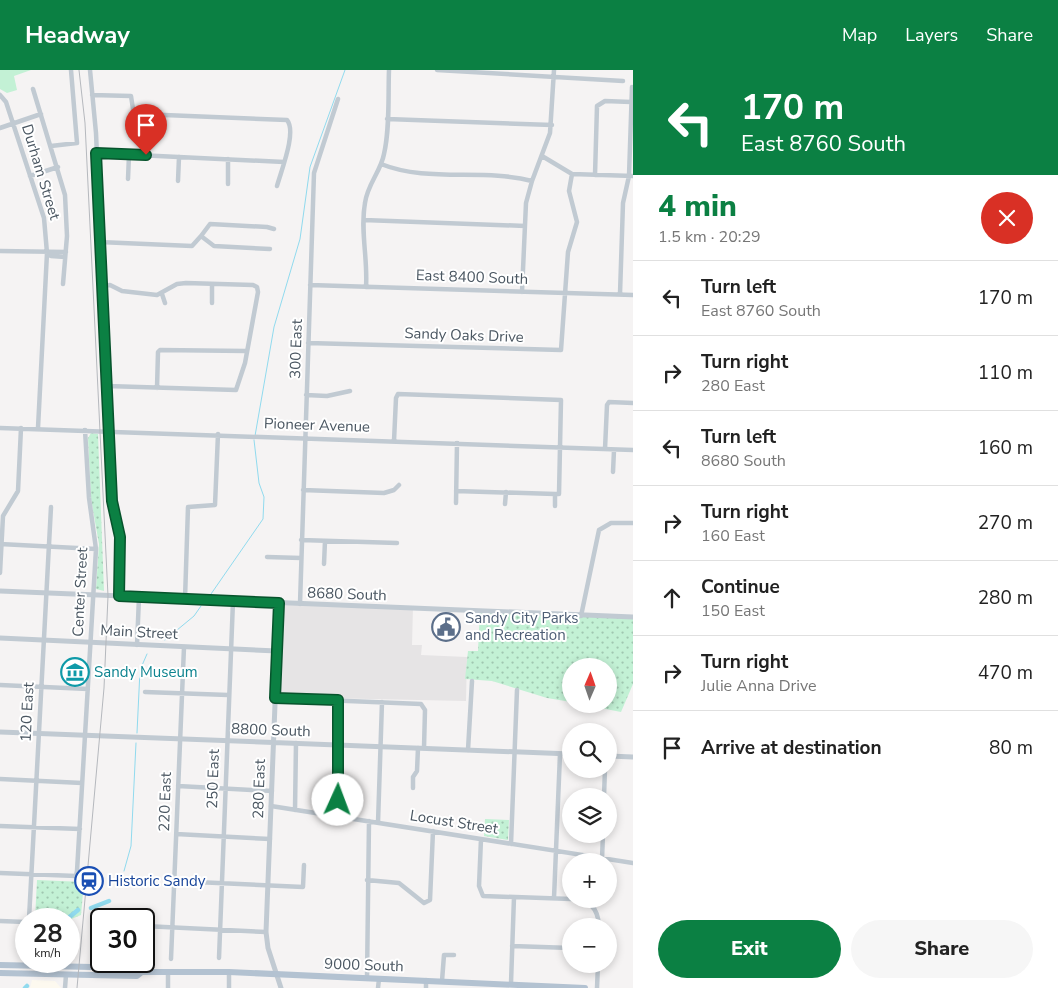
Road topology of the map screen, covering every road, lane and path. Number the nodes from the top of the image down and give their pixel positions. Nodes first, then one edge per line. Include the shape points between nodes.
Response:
1 (71, 70) edge
2 (90, 70) edge
3 (389, 70) edge
4 (437, 70) edge
5 (554, 70) edge
6 (554, 78) junction
7 (623, 80) dead end
8 (632, 87) dead end
9 (33, 89) dead end
10 (0, 95) edge
11 (92, 95) junction
12 (338, 99) dead end
13 (631, 102) junction
14 (41, 114) junction
15 (387, 119) junction
16 (13, 124) junction
17 (552, 125) junction
18 (0, 128) edge
19 (51, 146) junction
20 (96, 153) junction
21 (130, 155) junction
22 (542, 156) junction
23 (179, 157) junction
24 (228, 159) junction
25 (284, 162) junction
26 (381, 164) junction
27 (58, 167) junction
28 (572, 174) junction
29 (595, 175) junction
30 (30, 176) junction
31 (631, 176) edge
32 (128, 179) dead end
33 (178, 181) dead end
34 (532, 181) junction
35 (228, 184) dead end
36 (277, 186) dead end
37 (364, 220) junction
38 (524, 226) junction
39 (274, 229) dead end
40 (201, 236) junction
41 (100, 242) junction
42 (270, 249) dead end
43 (0, 251) edge
44 (47, 254) junction
45 (65, 255) junction
46 (63, 284) dead end
47 (212, 284) junction
48 (310, 285) junction
49 (102, 286) junction
50 (366, 287) junction
51 (522, 292) junction
52 (566, 292) junction
53 (162, 294) junction
54 (620, 294) junction
55 (633, 295) edge
56 (165, 303) dead end
57 (212, 303) dead end
58 (308, 343) junction
59 (246, 351) junction
60 (107, 386) junction
61 (157, 388) junction
62 (350, 391) dead end
63 (306, 395) junction
64 (633, 403) edge
65 (0, 428) edge
66 (21, 428) junction
67 (38, 428) junction
68 (85, 430) junction
69 (109, 431) junction
70 (218, 434) junction
71 (304, 438) junction
72 (394, 441) junction
73 (457, 443) junction
74 (560, 447) junction
75 (605, 449) junction
76 (614, 450) junction
77 (633, 450) edge
78 (613, 472) dead end
79 (399, 485) dead end
80 (303, 490) junction
81 (456, 491) junction
82 (506, 492) junction
83 (555, 494) junction
84 (456, 503) dead end
85 (505, 504) dead end
86 (555, 506) dead end
87 (51, 507) dead end
88 (633, 523) edge
89 (301, 540) junction
90 (325, 541) junction
91 (397, 543) dead end
92 (1, 544) edge
93 (48, 547) junction
94 (96, 549) junction
95 (267, 557) dead end
96 (301, 558) junction
97 (324, 564) dead end
98 (0, 573) edge
99 (0, 591) edge
100 (46, 593) junction
101 (93, 595) junction
102 (119, 596) junction
103 (139, 597) junction
104 (185, 599) junction
105 (232, 601) junction
106 (279, 603) junction
107 (300, 604) junction
108 (582, 616) junction
109 (633, 618) edge
110 (0, 638) edge
111 (44, 640) junction
112 (90, 642) junction
113 (137, 644) junction
114 (184, 646) junction
115 (230, 648) junction
116 (277, 651) junction
117 (472, 681) dead end
118 (0, 685) edge
119 (41, 687) junction
120 (88, 689) junction
121 (516, 690) dead end
122 (145, 692) dead end
123 (182, 693) junction
124 (228, 695) junction
125 (275, 698) junction
126 (338, 700) junction
127 (382, 702) junction
128 (0, 732) edge
129 (39, 734) junction
130 (85, 736) junction
131 (180, 740) junction
132 (227, 741) junction
133 (274, 742) junction
134 (296, 743) junction
135 (339, 745) junction
136 (380, 746) junction
137 (421, 748) junction
138 (468, 750) junction
139 (514, 752) junction
140 (560, 754) joint
141 (617, 756) edge
142 (633, 757) edge
143 (0, 779) edge
144 (37, 781) junction
145 (82, 783) junction
146 (178, 786) junction
147 (225, 788) junction
148 (413, 788) dead end
149 (272, 791) junction
150 (271, 806) junction
151 (295, 810) junction
152 (337, 816) junction
153 (369, 821) junction
154 (378, 823) junction
155 (0, 826) edge
156 (34, 827) junction
157 (80, 829) junction
158 (433, 831) junction
159 (176, 834) junction
160 (223, 836) junction
161 (270, 839) junction
162 (480, 839) junction
163 (512, 844) junction
164 (556, 851) junction
165 (568, 853) edge
166 (617, 861) edge
167 (633, 863) edge
168 (304, 865) dead end
169 (0, 873) edge
170 (32, 874) junction
171 (367, 880) junction
172 (174, 881) junction
173 (221, 883) junction
174 (268, 886) junction
175 (514, 897) junction
176 (554, 898) junction
177 (562, 898) edge
178 (30, 908) edge
179 (0, 921) edge
180 (15, 922) edge
181 (155, 926) edge
182 (173, 927) junction
183 (219, 930) junction
184 (266, 932) junction
185 (512, 946) junction
186 (562, 948) edge
187 (454, 955) dead end
188 (219, 958) dead end
189 (171, 959) dead end
190 (0, 965) edge
191 (15, 965) edge
192 (155, 972) edge
193 (168, 972) junction
194 (229, 972) junction
195 (0, 973) edge
196 (61, 973) edge
197 (141, 973) edge
198 (598, 973) edge
199 (276, 974) junction
200 (66, 975) junction
201 (367, 978) junction
202 (379, 979) junction
203 (426, 980) junction
204 (442, 981) junction
205 (511, 984) junction
206 (474, 985) edge
207 (551, 986) edge
208 (65, 988) edge
209 (168, 988) edge
210 (228, 988) edge
211 (281, 988) edge
212 (378, 988) edge
213 (426, 988) edge
214 (585, 988) edge
215 (597, 988) edge

1 - 19 street via 77,143
2 - 11 street
3 - 15 street
4 - 6 street
5 - 6 street
6 - 7 street
6 - 17 street
8 - 13 street
9 - 14 street
10 - 16 street, Durham Street via 6,102
11 - 20 street
11 - 25 street via 131,96 132,109 136,112 282,118 289,121 290,136
12 - 48 street, 300 East via 315,164
13 - 29 street via 605,101 598,104
13 - 31 street
14 - 16 street
14 - 19 street
15 - 17 street
15 - 26 street
16 - 18 street
16 - 30 street, Durham Street
17 - 22 street
19 - 27 street
20 - 21 street
20 - 41 street
21 - 23 street
21 - 32 street
22 - 28 street
22 - 34 street
23 - 24 street
23 - 33 street
24 - 25 street
24 - 35 street
25 - 36 street
26 - 34 street via 406,171 498,175
26 - 37 street via 366,195
27 - 30 street
27 - 45 street via 66,206
28 - 29 street
28 - 52 street via 569,191 577,222 568,248
29 - 31 street
30 - 44 street, Durham Street via 46,226
31 - 54 street via 623,203
34 - 38 street
37 - 38 street
37 - 50 street
38 - 51 street
39 - 40 street via 210,224
40 - 41 street via 192,246
40 - 42 street via 214,246
41 - 49 street
43 - 44 street
44 - 45 street via 51,251
44 - 67 street, Durham Street
45 - 46 street
47 - 53 street via 182,283
47 - 57 street
47 - 59 street via 257,287
48 - 50 street, East 8400 South
48 - 58 street, 300 East
49 - 53 street
49 - 60 street
50 - 51 street, East 8400 South
51 - 52 street, East 8400 South
52 - 54 street, East 8400 South
52 - 58 street, Sandy Oaks Drive via 561,350
53 - 56 street
54 - 55 street, East 8400 South
58 - 63 street, 300 East
59 - 61 street via 236,390
59 - 61 street via 160,350
60 - 61 street
60 - 69 street
62 - 63 street via 327,396
63 - 71 street, 300 East
64 - 75 street via 608,403
65 - 66 street, Pioneer Avenue
66 - 67 street, Pioneer Avenue
66 - 92 street via 18,491 3,516
67 - 68 street, Pioneer Avenue
68 - 69 street, Pioneer Avenue
68 - 94 street, Center Street via 88,498
69 - 70 street, Pioneer Avenue
69 - 102 street via 112,501 120,537
70 - 71 street, Pioneer Avenue
70 - 104 street via 215,505 188,507
71 - 72 street, Pioneer Avenue
71 - 80 street, 300 East
72 - 73 street, Pioneer Avenue
72 - 74 street via 396,395 561,400
73 - 74 street, Pioneer Avenue
73 - 81 street
74 - 75 street, Pioneer Avenue
74 - 83 street via 558,494
75 - 76 street, Pioneer Avenue
76 - 77 street, Pioneer Avenue
76 - 78 street
79 - 80 street via 389,493
80 - 89 street, 300 East
81 - 82 street
81 - 84 street
82 - 83 street
82 - 85 street
83 - 86 street
87 - 93 street, 120 East
88 - 108 street via 608,524 597,534
89 - 90 street
89 - 96 street, 300 East
90 - 91 street
90 - 97 street
92 - 93 street
92 - 98 street
93 - 94 street
93 - 100 street, 120 East
94 - 101 street, Center Street
95 - 96 street
96 - 107 street, 300 East
99 - 100 street, 8680 South
100 - 101 street, 8680 South
100 - 111 street, 120 East
101 - 102 street, 8680 South
101 - 112 street, Center Street
102 - 103 street, 8680 South
103 - 104 street, 8680 South
103 - 113 street
104 - 105 street, 8680 South
105 - 106 street, 8680 South
105 - 115 street, 250 East
106 - 107 street, 8680 South
106 - 116 street, 280 East
107 - 108 street, 8680 South
108 - 109 street, 8680 South
110 - 111 street, Main Street
111 - 112 street, Main Street
111 - 119 street, 120 East
112 - 113 street, Main Street
112 - 120 street, Center Street
113 - 114 street, Main Street
114 - 115 street, Main Street
114 - 123 street, 220 East
115 - 116 street, Main Street
115 - 124 street, 250 East
116 - 125 street, 280 East
117 - 138 street
118 - 119 street
119 - 120 street
119 - 129 street, 120 East
120 - 130 street, Center Street
121 - 139 street
122 - 123 street
123 - 124 street
123 - 131 street, 220 East
124 - 132 street, 250 East
125 - 126 street
125 - 133 street, 280 East
126 - 127 street
126 - 135 street
127 - 136 street
127 - 137 street via 423,705
128 - 129 street, 8800 South
129 - 130 street, 8800 South
129 - 144 street, 120 East
130 - 131 street, 8800 South
130 - 145 street, Center Street
131 - 132 street, 8800 South
131 - 146 street, 220 East
132 - 133 street, 8800 South
132 - 147 street, 250 East
133 - 134 street, 8800 South
133 - 149 street, 280 East
134 - 135 street, 8800 South
134 - 151 street
135 - 136 street, 8800 South
135 - 152 street
136 - 137 street, 8800 South
136 - 154 street
137 - 138 street, 8800 South
137 - 148 street
138 - 139 street, 8800 South
139 - 140 street, 8800 South
139 - 163 street
140 - 164 street
141 - 142 street
143 - 144 street
144 - 145 street
144 - 156 street, 120 East
145 - 157 street, Center Street
146 - 147 street
146 - 159 street, 220 East
147 - 149 street
147 - 160 street, 250 East
149 - 150 street, 280 East
150 - 151 street, Locust Street
150 - 161 street, 280 East
151 - 152 street, Locust Street
152 - 153 street, Locust Street
153 - 154 street, Locust Street
153 - 171 street
154 - 158 street, Locust Street
155 - 156 street
156 - 157 street
156 - 170 street, 120 East
157 - 170 street, Center Street via 76,876
158 - 162 street, Locust Street
158 - 171 street via 430,900 424,903 398,883
159 - 160 street
159 - 172 street, 220 East
160 - 161 street
160 - 173 street, 250 East
161 - 174 street, 280 East
162 - 163 street, Locust Street
162 - 175 street via 481,893 483,896
163 - 164 street, Locust Street
164 - 165 street, Locust Street
164 - 176 street
166 - 167 street, Locust Street
168 - 174 street via 303,887
169 - 170 street
170 - 178 street, 120 East
171 - 201 street
172 - 173 street
172 - 182 street, 220 East
173 - 174 street
173 - 183 street, 250 East
174 - 184 street, 280 East
175 - 176 street
175 - 185 street
176 - 177 street
179 - 180 street
181 - 182 street
182 - 183 street
182 - 189 street, 220 East
183 - 184 street
183 - 188 street, 250 East
184 - 199 street, 280 East
185 - 186 street
185 - 205 street
187 - 204 street via 444,955
190 - 191 main road, 9000 South
192 - 193 main road, 9000 South
193 - 194 main road, 9000 South
193 - 209 street
194 - 199 main road, 9000 South
194 - 210 street
195 - 200 main road, 9000 South
196 - 200 main road
197 - 200 main road, 9000 South via 137,976
198 - 215 street
199 - 201 main road, 9000 South
199 - 211 street
200 - 208 street
201 - 202 main road, 9000 South
202 - 203 main road, 9000 South
202 - 212 street
203 - 204 main road, 9000 South
203 - 213 street
204 - 206 main road, 9000 South
205 - 206 main road, 9000 South
205 - 207 main road, 9000 South
207 - 214 main road, 9000 South

